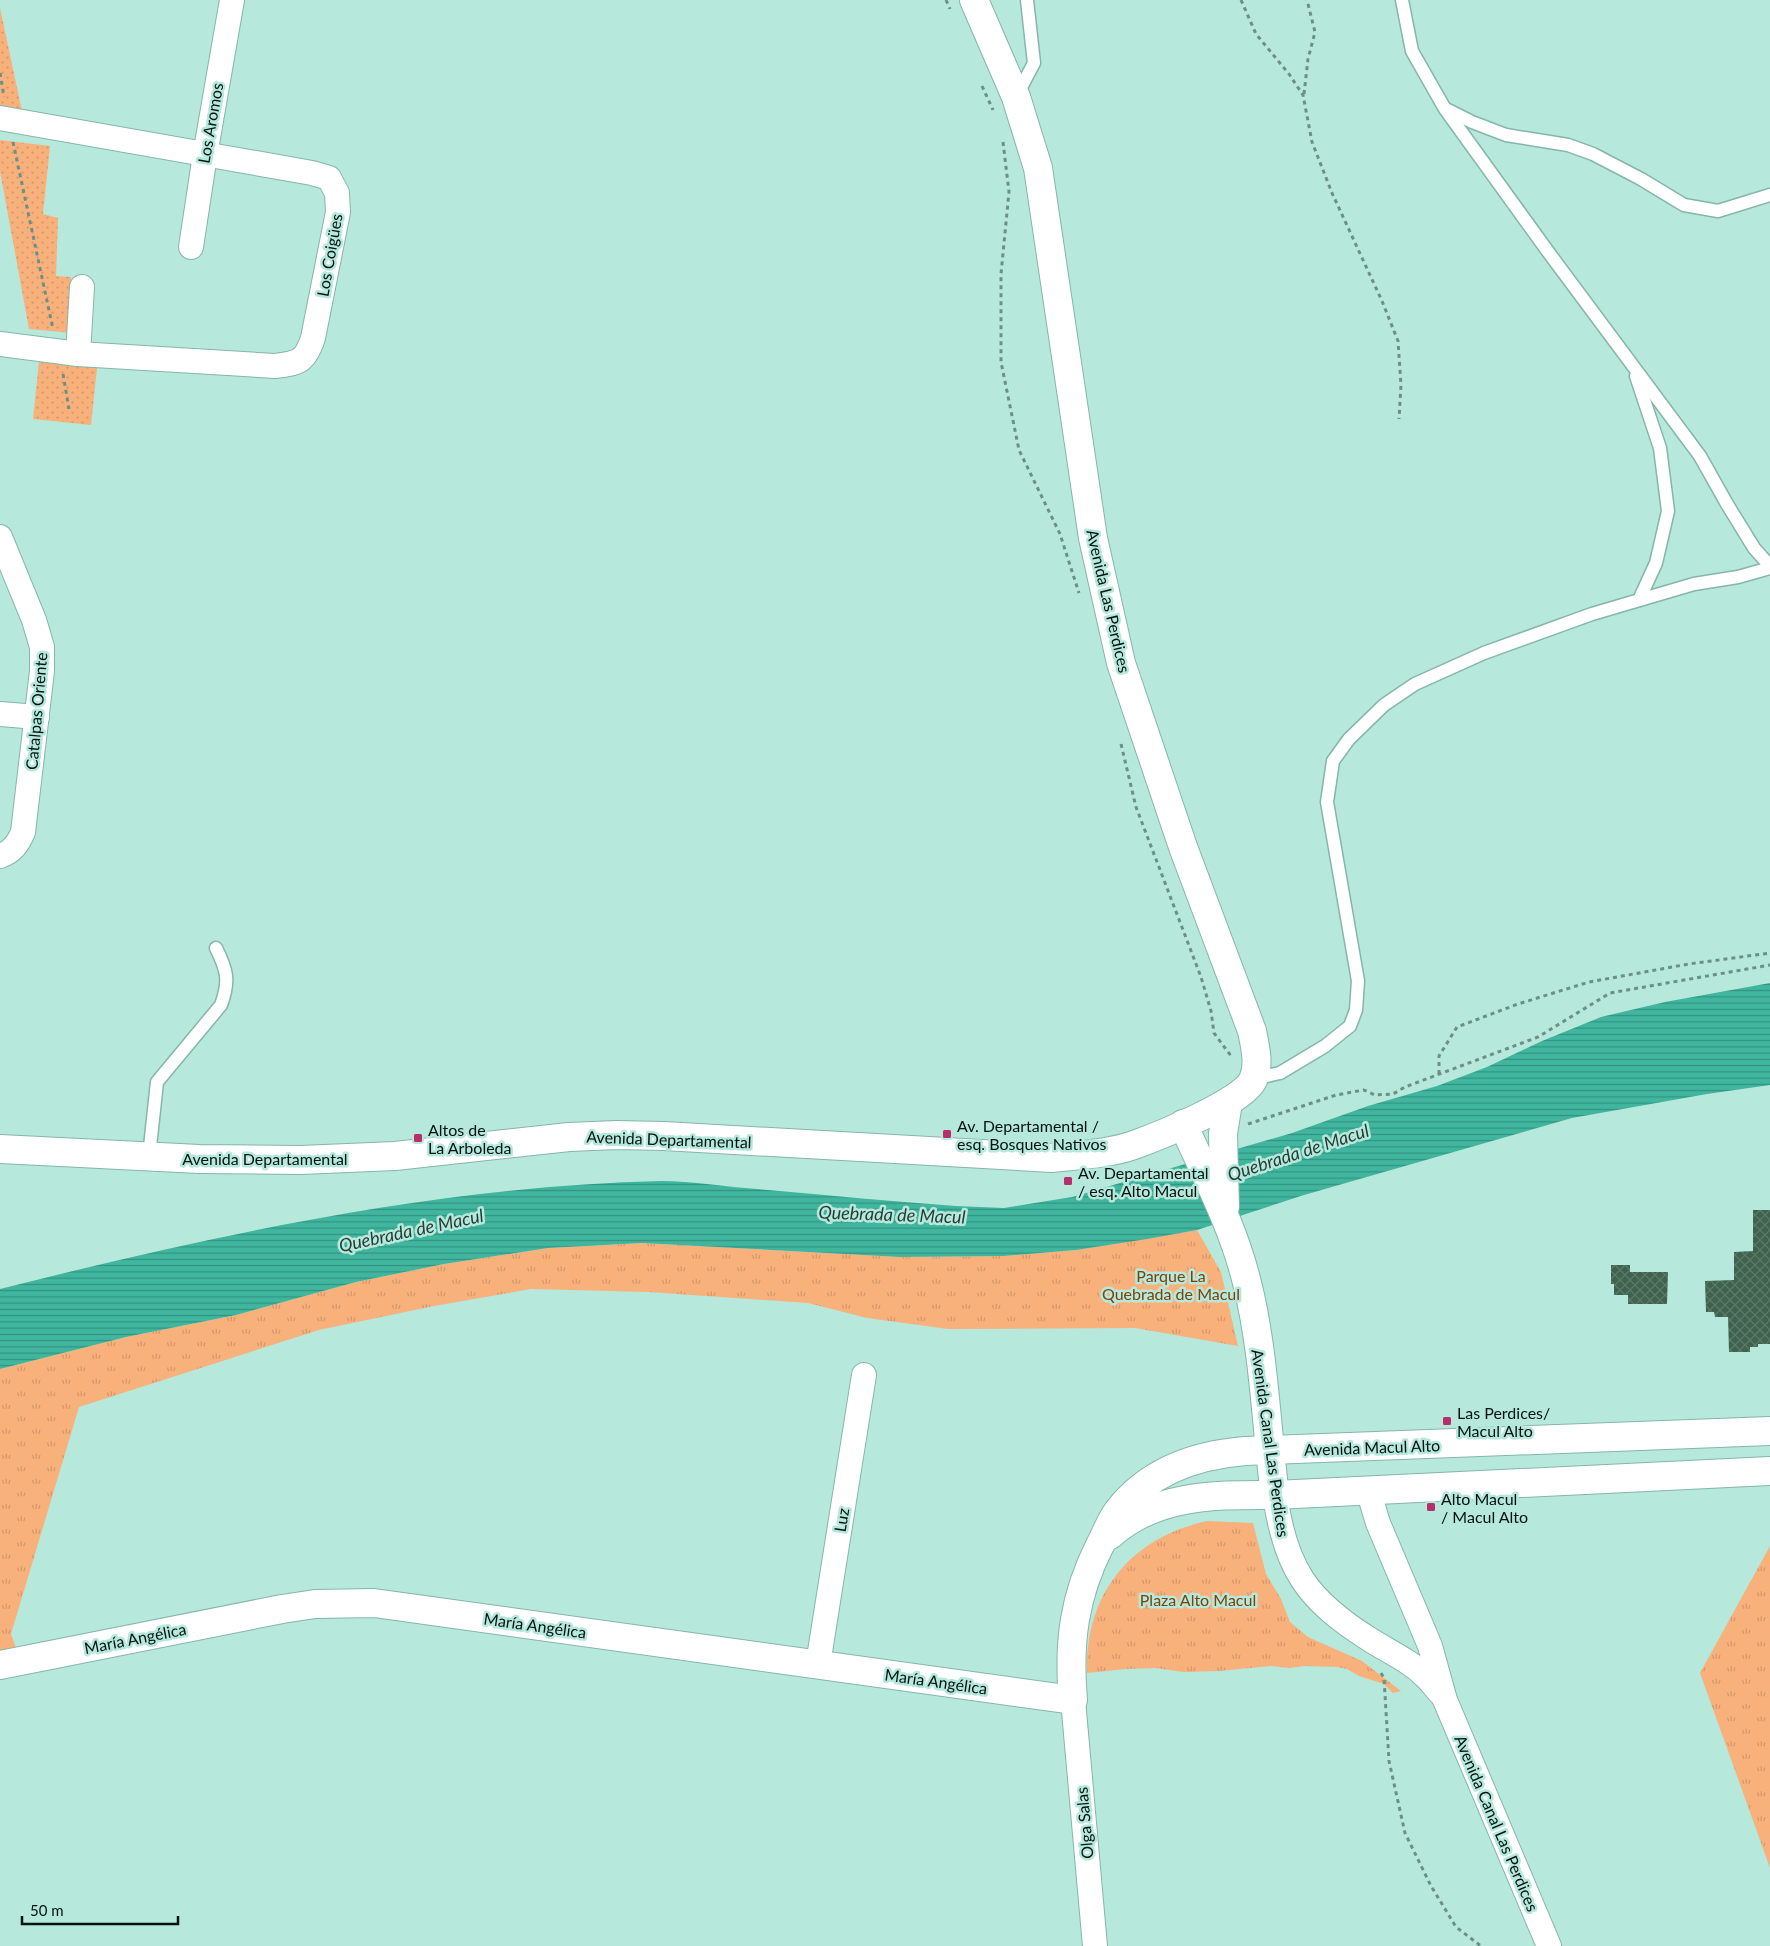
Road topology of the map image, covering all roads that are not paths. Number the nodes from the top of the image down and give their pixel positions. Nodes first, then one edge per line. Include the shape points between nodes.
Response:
1 (232, 0) edge
2 (974, 0) edge
3 (1027, 0) edge
4 (1402, 0) edge
5 (1016, 97) junction
6 (1445, 109) junction
7 (4, 119) edge
8 (205, 155) junction
9 (1770, 195) edge
10 (191, 247) dead end
11 (82, 286) dead end
12 (0, 344) edge
13 (68, 353) junction
14 (1633, 366) junction
15 (0, 537) edge
16 (1770, 567) edge
17 (1639, 600) junction
18 (0, 714) edge
19 (37, 717) junction
20 (0, 856) edge
21 (216, 948) dead end
22 (1253, 1079) junction
23 (1228, 1102) junction
24 (1183, 1124) junction
25 (0, 1149) edge
26 (149, 1156) junction
27 (1228, 1225) junction
28 (864, 1375) dead end
29 (1770, 1431) edge
30 (1270, 1451) junction
31 (1770, 1471) edge
32 (1368, 1490) junction
33 (1276, 1494) junction
34 (1102, 1542) junction
35 (818, 1664) junction
36 (0, 1665) edge
37 (1073, 1700) junction
38 (1445, 1700) junction
39 (1095, 1946) edge
40 (1549, 1946) edge

1 - 8 street, Los Aromos
2 - 5 street, Avenida Las Perdices
3 - 5 lane via 1034,62
4 - 6 lane via 1412,51
5 - 22 street, Avenida Las Perdices via 1038,168 1093,538 1114,635 1184,847 1252,1031 1256,1062
6 - 9 lane via 1506,135 1568,145 1593,154 1684,205 1718,211
6 - 14 lane
7 - 8 street, Los Coigües
8 - 10 street, Los Aromos
8 - 13 street, Los Coigües via 312,173 329,178 337,193 338,212 308,354 294,364 275,366
11 - 13 street
12 - 13 street, Los Coigües
14 - 16 lane via 1700,456 1750,541
14 - 17 lane via 1660,448 1668,511 1656,563
15 - 19 street, Catalpas Oriente via 42,648
16 - 17 lane
17 - 22 lane via 1484,653 1415,684 1384,705 1349,739 1333,761 1327,802 1358,981 1356,1010 1350,1026 1325,1046 1280,1073
18 - 19 street
19 - 20 street, Catalpas Oriente via 23,832 18,844
21 - 26 lane via 226,968 226,992 221,1005 157,1082
22 - 23 street via 1244,1092
23 - 24 street
23 - 27 street via 1223,1141
24 - 26 street, Avenida Departamental via 1134,1145 1096,1154 1052,1158 616,1135 348,1159
24 - 27 street, Avenida Canal Las Perdices
25 - 26 street, Avenida Departamental
27 - 30 street, Avenida Canal Las Perdices via 1255,1318
28 - 35 street, Luz
29 - 30 street, Avenida Macul Alto
30 - 33 street, Avenida Canal Las Perdices
30 - 34 street, Avenida Macul Alto via 1222,1453 1171,1469 1128,1499 1108,1527
31 - 32 street, Avenida Macul Alto
32 - 33 street, Avenida Macul Alto
32 - 38 street, Avenida Canal Las Perdices via 1378,1523 1430,1646
33 - 34 street, Avenida Macul Alto via 1211,1495 1167,1502 1132,1518
33 - 38 street, Avenida Canal Las Perdices via 1287,1550 1301,1580 1321,1603 1409,1663
34 - 37 street, Avenida Macul Alto via 1083,1584 1076,1613 1071,1647
35 - 36 street, María Angélica via 400,1606 349,1603 282,1609
35 - 37 street, María Angélica
37 - 39 street, Olga Salas
38 - 40 street, Avenida Canal Las Perdices

